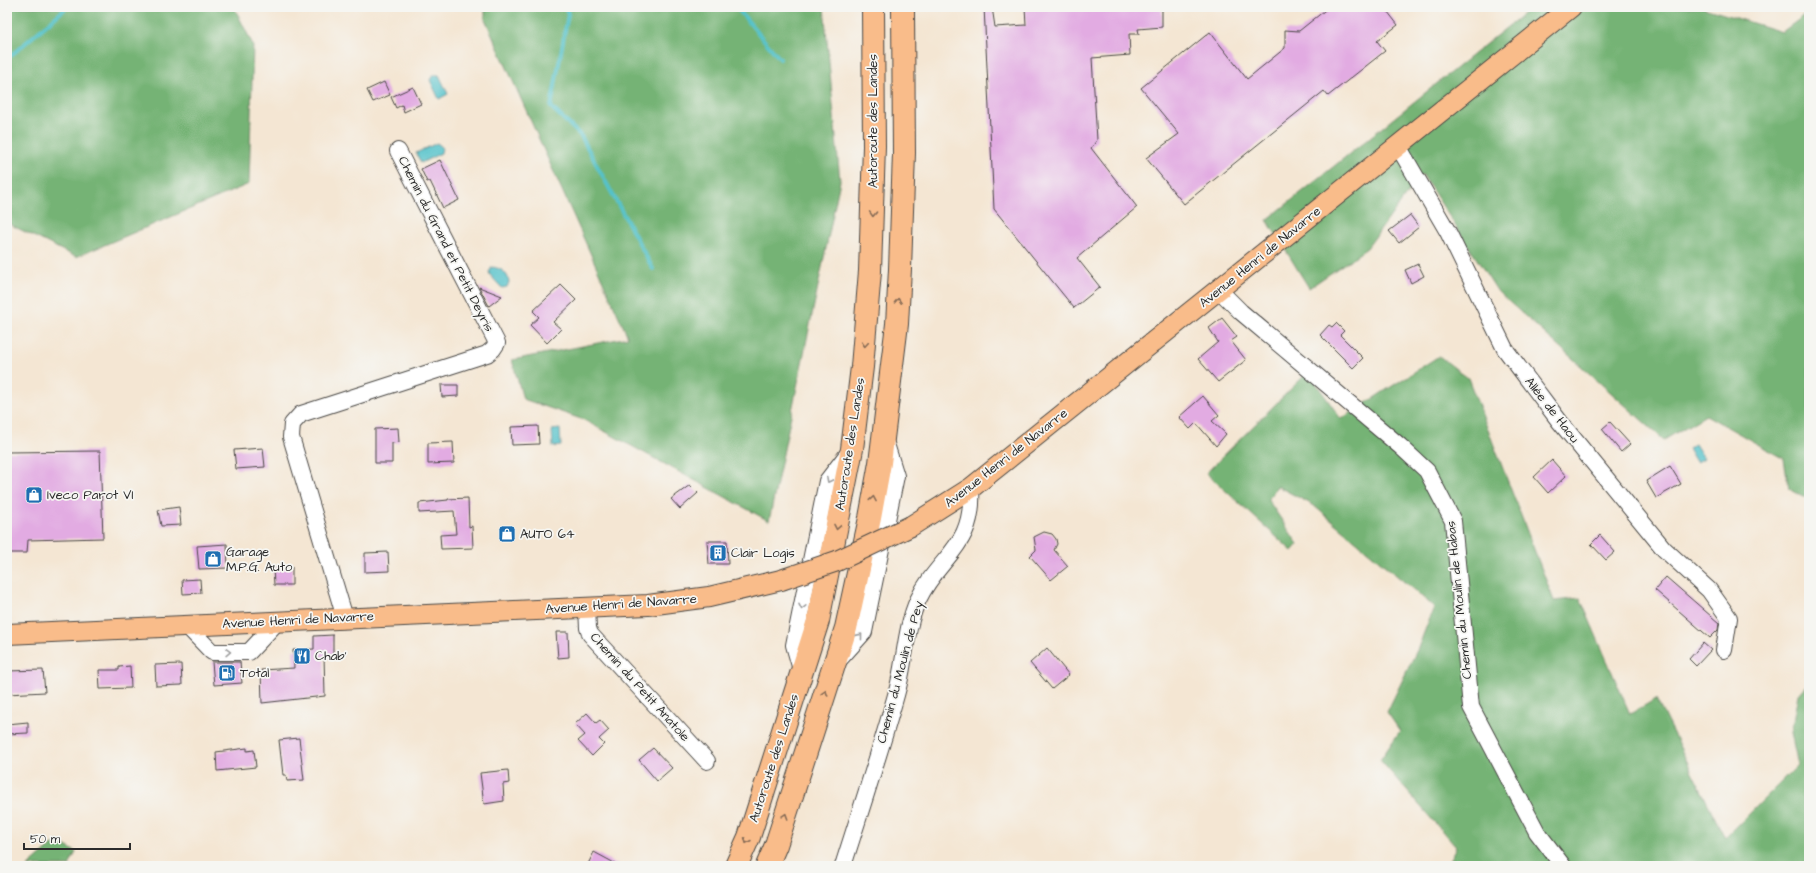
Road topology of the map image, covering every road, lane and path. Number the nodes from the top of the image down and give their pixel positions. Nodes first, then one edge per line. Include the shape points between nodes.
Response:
1 (873, 7) edge
2 (903, 7) edge
3 (1571, 7) edge
4 (1398, 146) junction
5 (398, 151) dead end
6 (1218, 289) junction
7 (970, 488) junction
8 (586, 608) junction
9 (345, 618) junction
10 (278, 621) junction
11 (186, 626) junction
12 (7, 634) edge
13 (1724, 650) dead end
14 (707, 761) dead end
15 (736, 866) edge
16 (767, 866) edge
17 (843, 866) edge
18 (1562, 866) edge

1 -> 15 highway, Autoroute des Landes via 874,146 870,271 852,449 818,621 749,837
16 -> 2 highway via 846,628 870,518 883,436 897,324 904,153
3 - 4 main road, Avenue Henri de Navarre
4 - 6 main road, Avenue Henri de Navarre
4 - 13 street, Allée de Haou via 1448,232 1505,349 1560,422 1664,550 1709,590 1729,618
5 - 9 street, Chemin du Grand et Petit Deyris via 497,343 487,354 301,414 292,424 291,437
6 - 7 main road, Avenue Henri de Navarre
6 - 18 street, Chemin du Moulin de Habas via 1241,312 1427,471 1453,521 1471,707 1537,832
7 - 8 main road, Avenue Henri de Navarre, bridge via 911,526 837,560 781,580 709,597 648,605
7 - 17 street, Chemin du Moulin de Pey via 972,503 966,530 930,580 912,616 897,693
8 - 9 main road, Avenue Henri de Navarre
8 - 14 street, Chemin du Petit Anatole via 590,634
9 - 10 main road, Avenue Henri de Navarre
10 - 11 main road, Avenue Henri de Navarre
11 -> 10 street via 212,652 249,652
11 - 12 main road, Avenue Henri de Navarre

